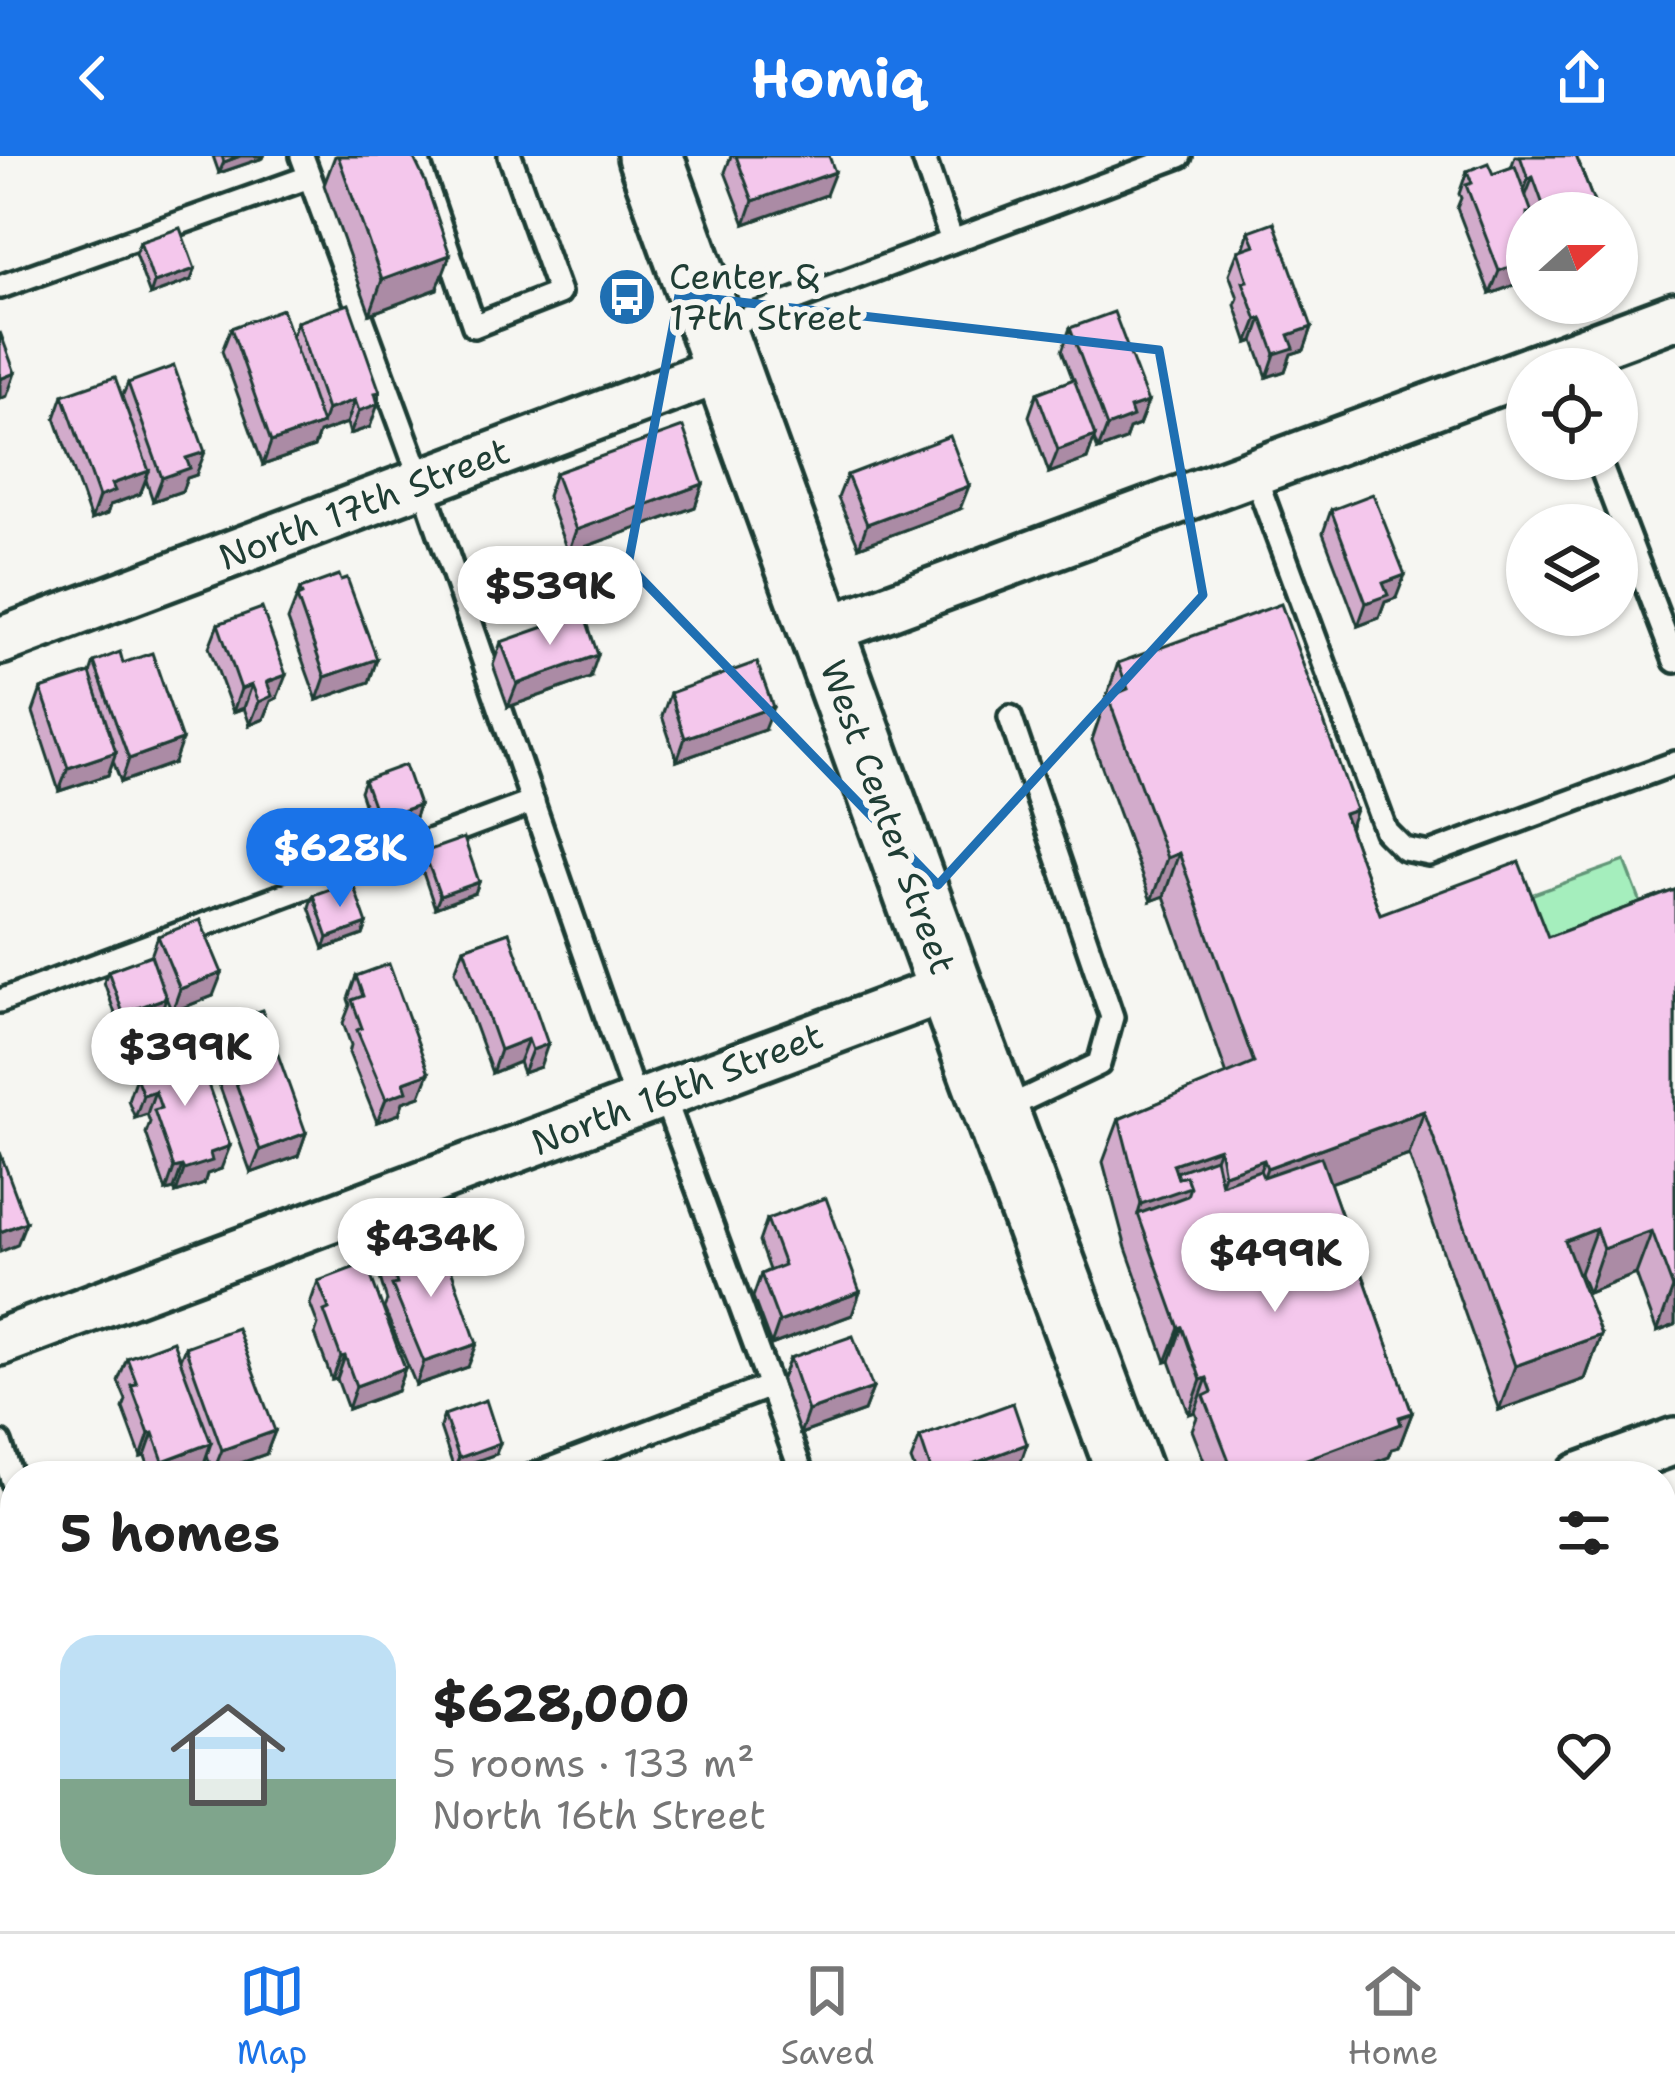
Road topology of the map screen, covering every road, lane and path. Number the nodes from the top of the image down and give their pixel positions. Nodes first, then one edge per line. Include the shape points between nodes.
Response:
1 (416, 156) edge
2 (510, 156) edge
3 (650, 156) edge
4 (923, 156) edge
5 (1180, 156) edge
6 (306, 166) edge
7 (952, 241) junction
8 (0, 287) edge
9 (1675, 316) edge
10 (1593, 348) edge
11 (721, 349) junction
12 (1506, 381) edge
13 (1254, 472) junction
14 (1606, 480) edge
15 (422, 482) junction
16 (822, 632) junction
17 (0, 641) edge
18 (1675, 661) edge
19 (1010, 717) dead end
20 (1675, 764) edge
21 (533, 802) junction
22 (950, 987) junction
23 (0, 1001) edge
24 (650, 1099) junction
25 (996, 1112) junction
26 (0, 1342) edge
27 (770, 1386) junction
28 (1675, 1442) edge
29 (572, 1461) edge
30 (798, 1461) edge
31 (1125, 1461) edge
32 (1622, 1461) edge

1 - 2 lane via 474,326 559,293
3 - 11 street, West Center Street
4 - 7 lane
5 - 7 lane
6 - 8 lane
6 - 15 lane
7 - 11 lane
9 - 10 street
11 - 15 street, North 17th Street
11 - 16 street, West Center Street
12 - 13 street
13 - 16 street
13 - 20 lane via 1386,831 1405,849 1429,854
14 - 18 lane
15 - 17 street, North 17th Street
15 - 21 lane
16 - 22 street, West Center Street
19 - 25 lane via 1112,1017 1099,1064
21 - 23 lane
21 - 24 lane
22 - 24 street, North 16th Street
22 - 25 street, West Center Street
24 - 26 street, North 16th Street
24 - 27 lane
25 - 31 street, West Center Street
27 - 29 lane
27 - 30 lane
28 - 32 street

